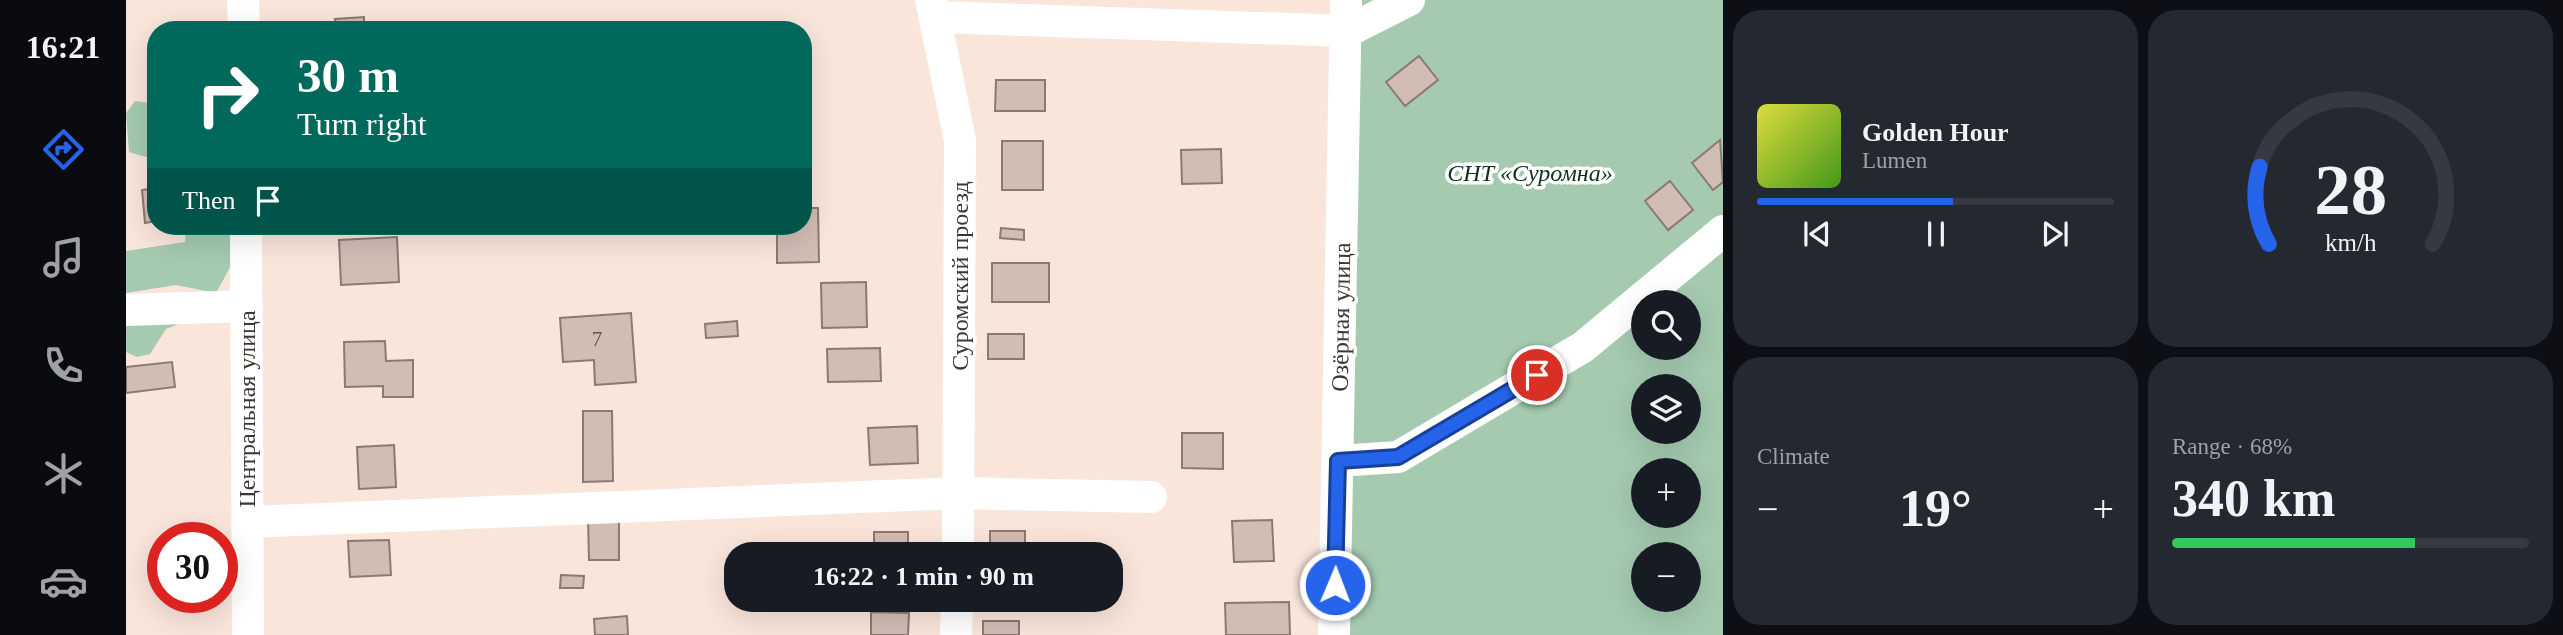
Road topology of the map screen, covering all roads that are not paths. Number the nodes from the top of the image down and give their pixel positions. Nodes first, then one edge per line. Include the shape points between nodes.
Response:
1 (243, 0) edge
2 (1409, 0) edge
3 (933, 9) edge
4 (1347, 15) edge
5 (244, 21) edge
6 (1723, 232) edge
7 (246, 235) edge
8 (247, 306) junction
9 (126, 310) edge
10 (1338, 461) junction
11 (960, 493) junction
12 (1151, 498) dead end
13 (248, 522) junction
14 (958, 542) edge
15 (957, 612) edge
16 (248, 635) edge
17 (956, 635) edge
18 (1334, 635) edge

1 - 5 street
2 - 4 street
3 - 4 street
3 - 11 street, Суромский проезд via 960,139
4 - 10 street, Озёрная улица
6 - 10 street via 1583,347 1398,457
7 - 8 street, Центральная улица
8 - 9 street
8 - 13 street, Центральная улица
10 - 18 street, Озёрная улица
11 - 12 street
11 - 13 street
11 - 14 street, Суромский проезд
13 - 16 street, Центральная улица
15 - 17 street

